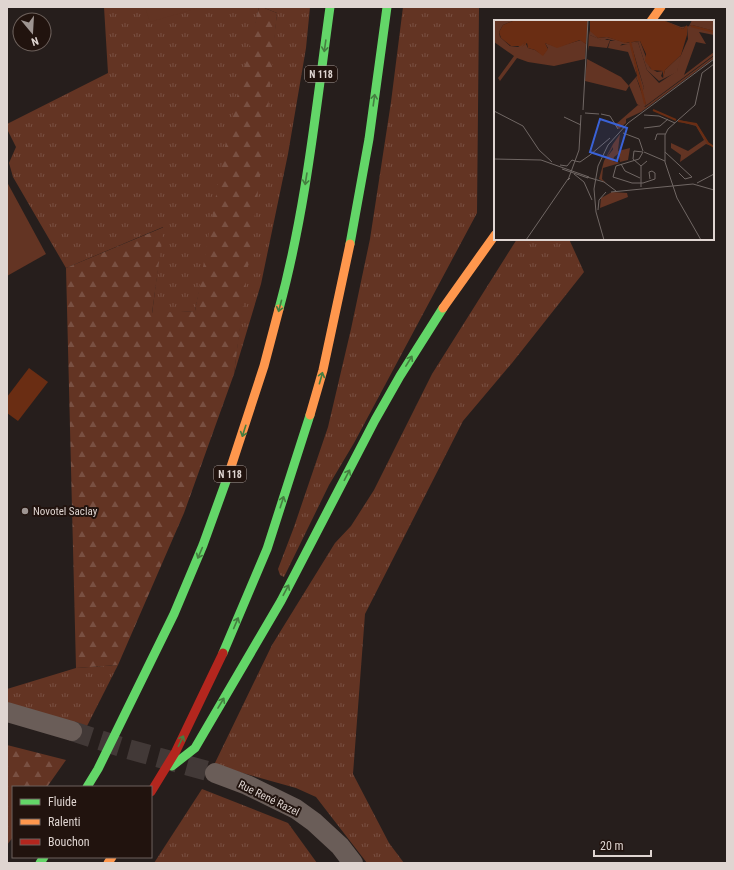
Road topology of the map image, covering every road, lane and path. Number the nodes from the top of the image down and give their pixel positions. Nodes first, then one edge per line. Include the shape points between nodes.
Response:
1 (330, 7) edge
2 (387, 7) edge
3 (661, 7) edge
4 (652, 20) edge
5 (494, 236) edge
6 (7, 712) edge
7 (72, 731) tunnel mouth
8 (215, 773) tunnel mouth
9 (162, 775) junction
10 (88, 786) edge
11 (152, 790) edge
12 (353, 863) edge

1 -> 10 highway, N 118 via 300,215 282,299 250,412 203,545 174,614
9 -> 2 highway via 218,667 267,549 304,434 325,362 354,226
3 - 4 highway
9 -> 5 highway via 195,748 281,601 400,376 438,315
6 - 7 street
8 - 12 street, Rue René Razel via 247,785 296,809 340,846
9 - 11 highway

